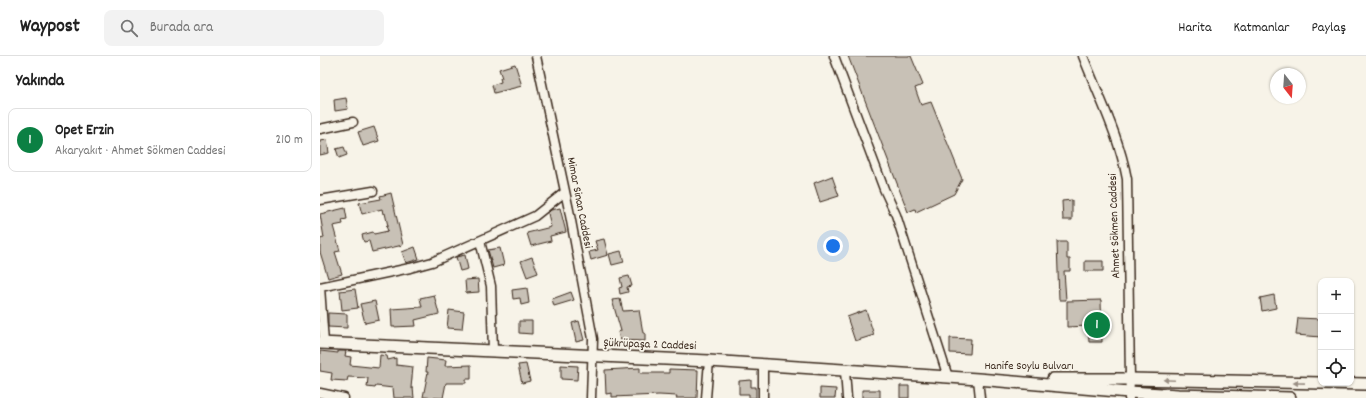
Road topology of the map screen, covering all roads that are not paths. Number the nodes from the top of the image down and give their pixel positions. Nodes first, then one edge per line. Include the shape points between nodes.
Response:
1 (536, 56) edge
2 (834, 56) edge
3 (1083, 56) edge
4 (353, 122) dead end
5 (320, 129) edge
6 (373, 191) dead end
7 (565, 192) junction
8 (320, 200) edge
9 (480, 242) junction
10 (320, 287) edge
11 (322, 343) edge
12 (493, 351) junction
13 (591, 356) junction
14 (709, 361) junction
15 (763, 365) junction
16 (845, 370) junction
17 (948, 377) junction
18 (978, 378) junction
19 (1130, 379) junction
20 (1366, 384) edge
21 (320, 393) edge
22 (1129, 395) edge
23 (344, 398) edge
24 (591, 398) edge
25 (706, 398) edge
26 (763, 398) edge
27 (847, 398) edge
28 (980, 398) edge
29 (1290, 398) edge

1 - 7 street, Mimar Sinan Caddesi
2 - 17 street via 896,215
3 - 19 street, Ahmet Sökmen Caddesi via 1123,156 1127,180
4 - 5 street
6 - 8 street
7 - 9 street via 535,216
7 - 13 street, Mimar Sinan Caddesi via 593,339
9 - 10 street via 432,262
9 - 12 street via 491,286
10 - 11 street
11 - 12 main road, Şükrüpaşa 2 Caddesi
12 - 13 main road, Şükrüpaşa 2 Caddesi
13 - 14 main road, Şükrüpaşa 2 Caddesi
13 - 24 street, Mimar Sinan Caddesi
14 - 15 main road, Şükrüpaşa 2 Caddesi
14 - 25 street
15 - 16 main road, Şükrüpaşa 2 Caddesi
15 - 26 street
16 - 17 main road, Şükrüpaşa 2 Caddesi
16 - 27 street
17 - 18 main road, Şükrüpaşa 2 Caddesi
18 - 19 main road, Hanife Soylu Bulvarı
18 - 22 main road, Hanife Soylu Bulvarı
18 - 28 street
20 -> 19 main road, Hanife Soylu Bulvarı
19 - 22 street, Ahmet Sökmen Caddesi
21 - 23 street
22 - 29 main road, Hanife Soylu Bulvarı

